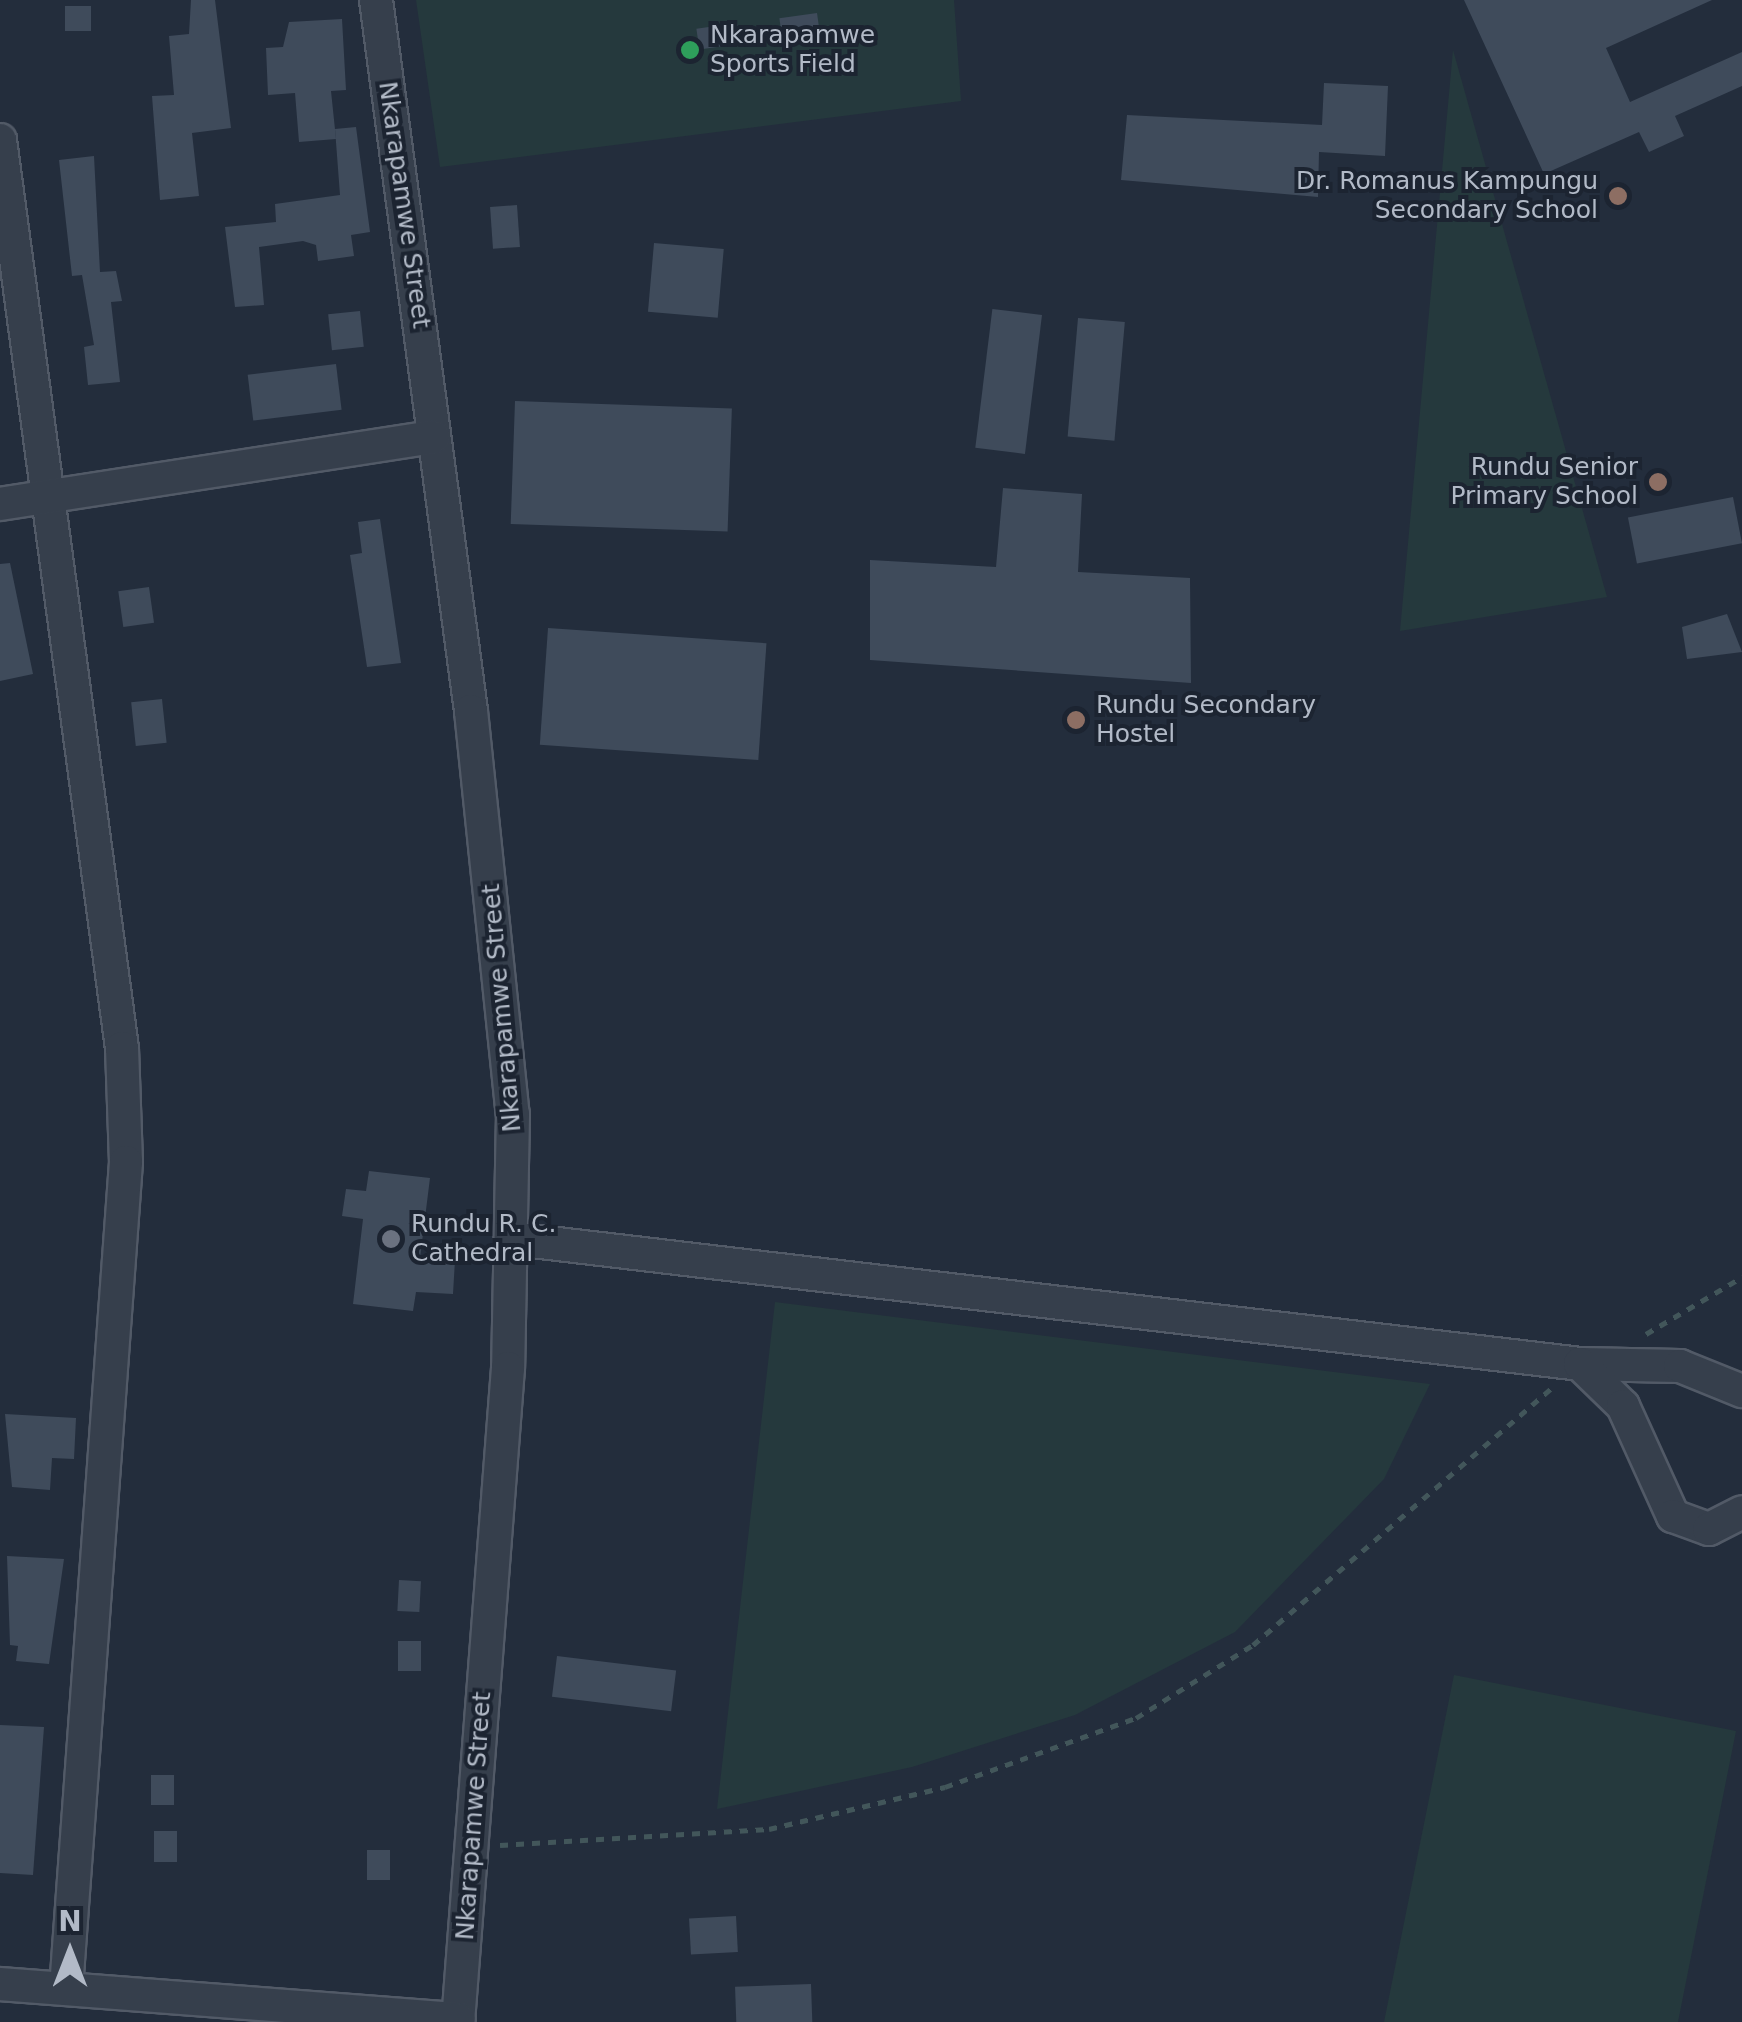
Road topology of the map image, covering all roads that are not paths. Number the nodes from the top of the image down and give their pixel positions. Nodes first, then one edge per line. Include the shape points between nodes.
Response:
1 (376, 0) edge
2 (0, 140) edge
3 (434, 436) junction
4 (44, 499) junction
5 (0, 504) edge
6 (515, 1239) junction
7 (1580, 1364) junction
8 (1742, 1391) edge
9 (1742, 1512) edge
10 (0, 1984) edge
11 (66, 1989) junction
12 (459, 2020) edge

1 - 3 street, Nkarapamwe Street
2 - 4 street
3 - 4 street
3 - 6 street, Nkarapamwe Street via 506,1002
4 - 5 street
4 - 11 street via 122,1048 126,1162
6 - 7 street
6 - 12 street, Nkarapamwe Street
7 - 8 street via 1680,1366
7 - 9 street via 1623,1406 1673,1516 1709,1529
10 - 11 street
11 - 12 street

